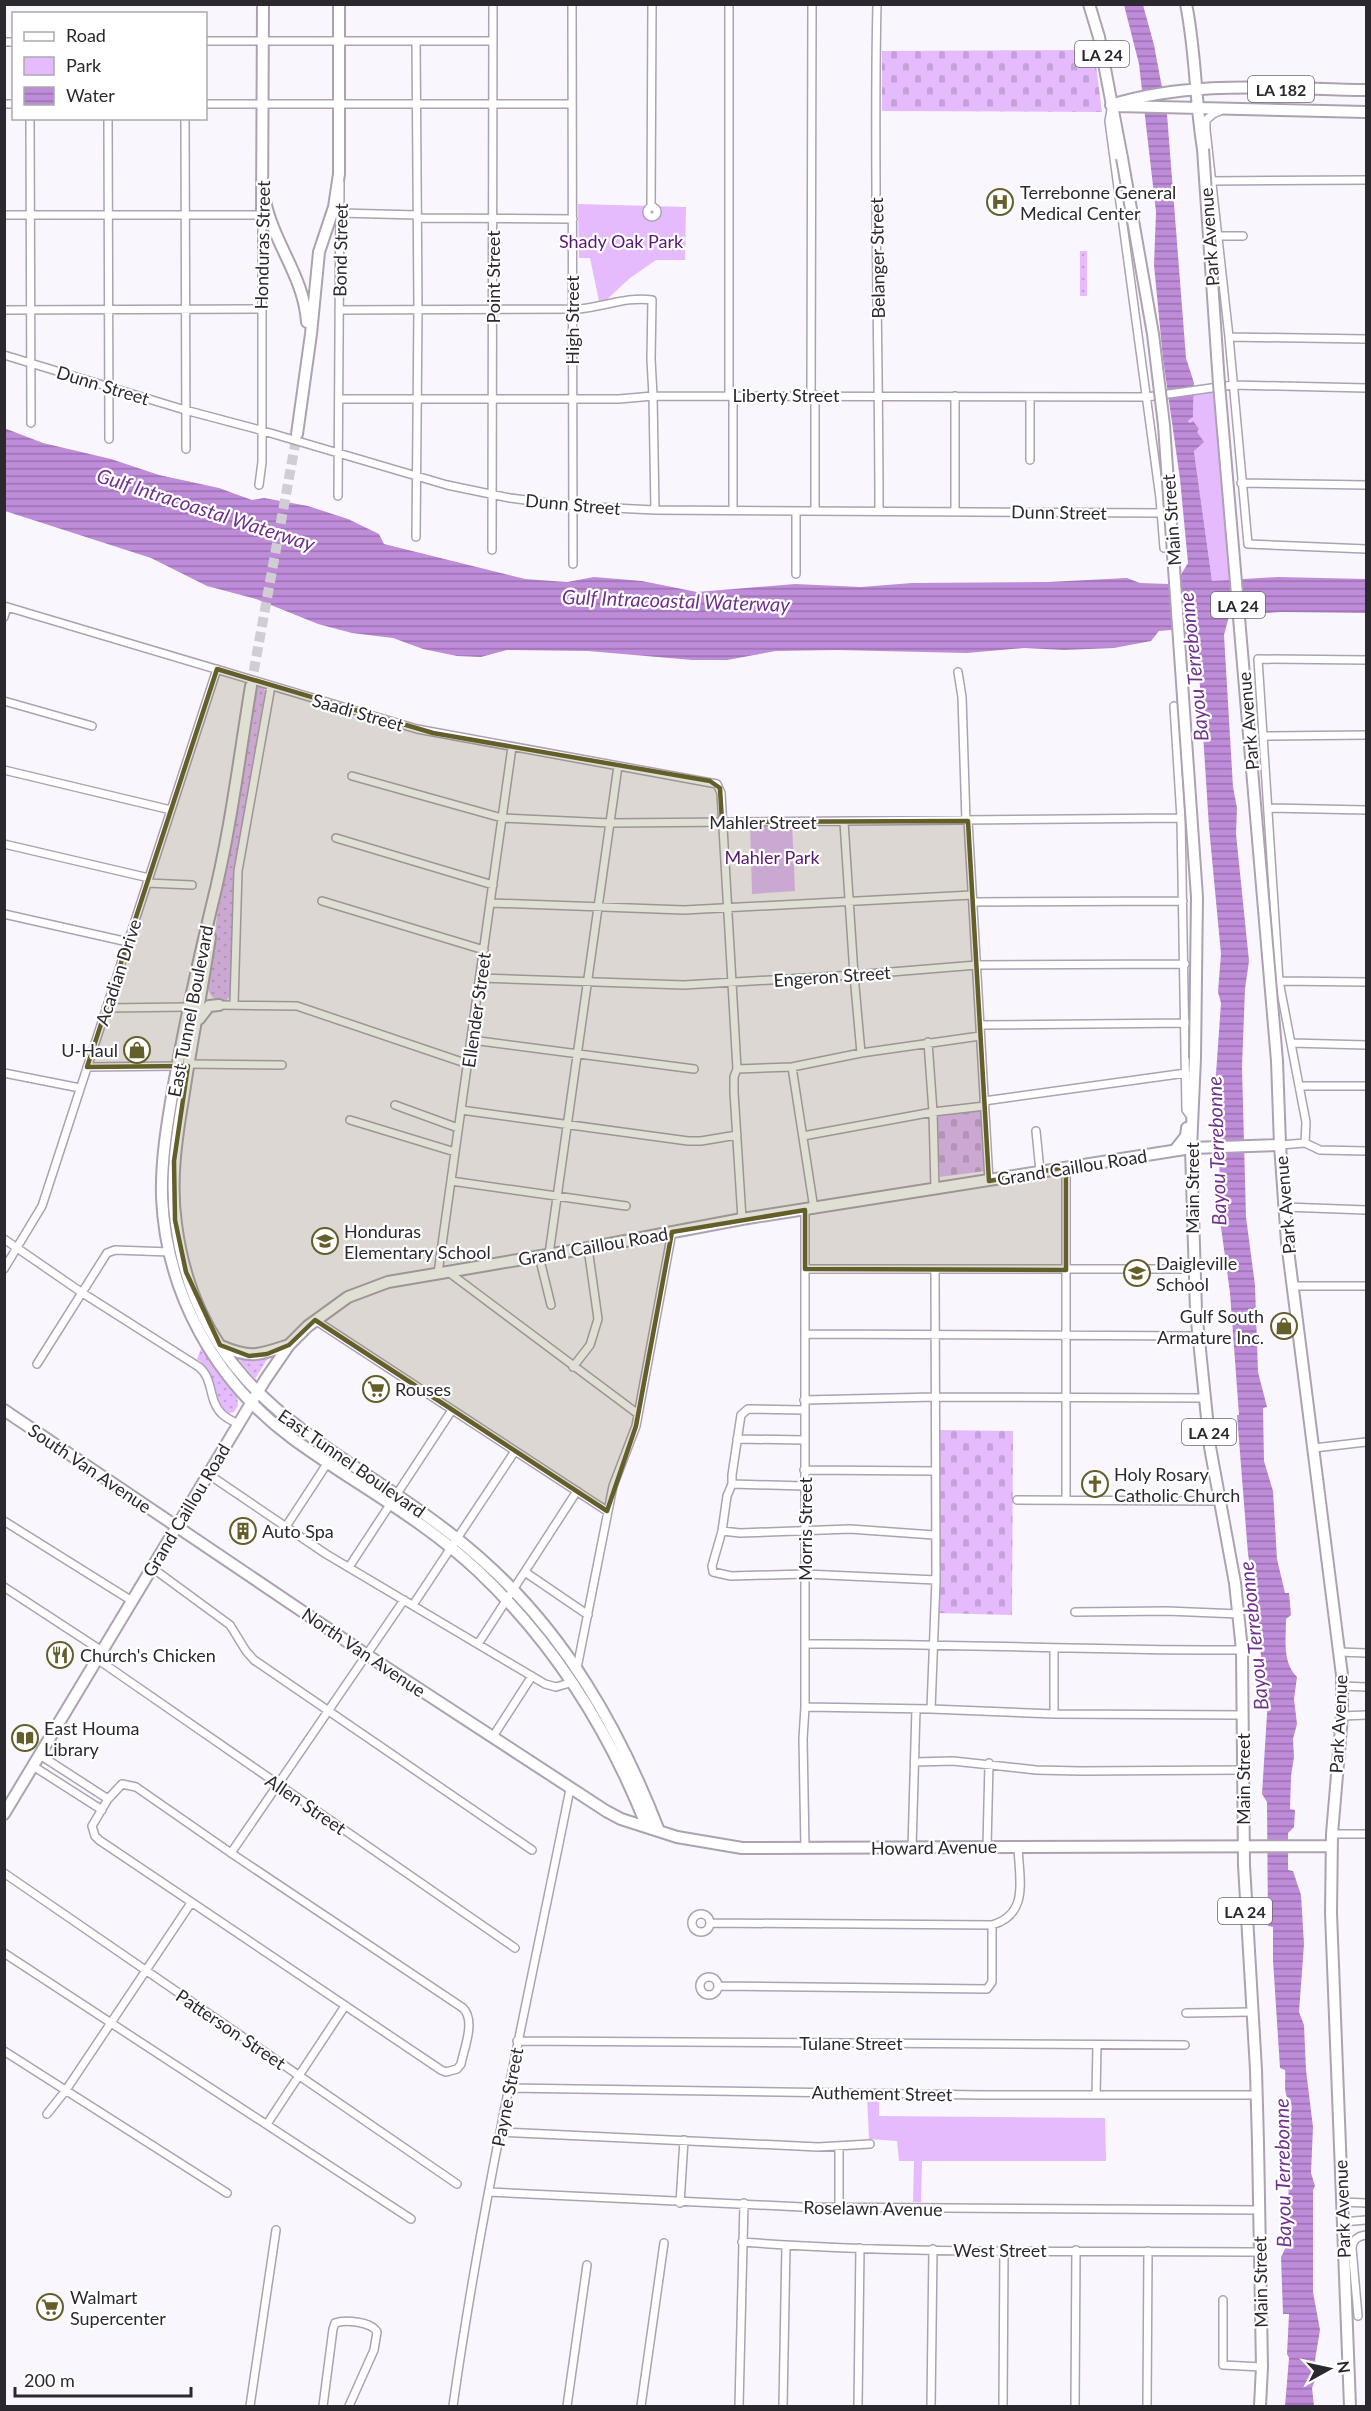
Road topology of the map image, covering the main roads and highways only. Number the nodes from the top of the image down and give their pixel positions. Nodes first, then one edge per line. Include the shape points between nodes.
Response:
1 (263, 4) edge
2 (339, 4) edge
3 (1089, 4) edge
4 (1186, 4) edge
5 (1195, 88) junction
6 (1330, 89) junction
7 (1366, 90) edge
8 (1138, 102) junction
9 (1111, 105) junction
10 (1196, 108) junction
11 (1330, 111) junction
12 (1366, 112) edge
13 (262, 185) junction
14 (262, 215) road end
15 (309, 349) junction
16 (297, 434) tunnel mouth
17 (251, 686) tunnel mouth
18 (213, 904) junction
19 (203, 984) junction
20 (196, 1025) junction
21 (183, 1065) junction
22 (1192, 1119) junction
23 (1280, 1145) junction
24 (1191, 1148) junction
25 (1175, 1150) junction
26 (220, 1345) junction
27 (289, 1345) junction
28 (257, 1393) junction
29 (251, 1403) junction
30 (4, 1410) edge
31 (331, 1458) junction
32 (176, 1525) junction
33 (453, 1543) junction
34 (510, 1594) junction
35 (552, 1777) joint
36 (4, 1814) edge
37 (647, 1827) junction
38 (659, 1831) junction
39 (1331, 1846) junction
40 (1243, 1847) junction
41 (1260, 2406) edge
42 (1350, 2406) edge

1 - 13 main road, Honduras Street
2 - 15 main road, Bond Street via 339,174 334,207 319,252
3 - 9 main road, Main Street / LA 24
4 - 5 main road, Park Avenue / LA 24
5 - 6 main road, LA 182
5 - 8 main road, LA 182 via 1170,91
5 - 10 main road, Park Avenue / LA 24
6 - 7 main road, LA 182
6 - 11 main road
8 - 9 main road, LA 182
8 - 10 main road, LA 182
9 - 22 main road, Main Street / LA 24, bridge via 1153,334 1164,425 1197,897
10 - 11 main road, LA 182
10 - 23 main road, Park Avenue / LA 24, bridge via 1203,149 1219,384 1277,1061
11 - 12 main road, LA 182
13 - 14 main road, Honduras Street
13 - 15 main road via 267,209 303,298
15 - 16 main road
17 - 18 main road, East Tunnel Boulevard
18 - 19 main road, East Tunnel Boulevard
18 - 21 main road, East Tunnel Boulevard via 188,1007 181,1047
19 - 20 main road, East Tunnel Boulevard
19 - 20 main road via 206,996 219,1005 206,1009
20 - 21 main road, East Tunnel Boulevard
21 - 26 main road, East Tunnel Boulevard via 184,1087 174,1161 175,1220 185,1268
21 - 29 main road, East Tunnel Boulevard via 165,1141 162,1173 163,1214 170,1252 180,1290 201,1337
22 - 24 main road, Main Street / LA 24
22 - 25 main road
23 - 24 main road, Grand Caillou Road
23 - 39 main road, Park Avenue via 1293,1286 1342,1686
24 - 25 main road, Grand Caillou Road
24 - 40 main road, Main Street / LA 24 via 1193,1269 1204,1398 1242,1650
25 - 27 main road, Grand Caillou Road via 742,1219 395,1280 348,1298 315,1320
26 - 27 main road via 249,1356
26 - 28 main road, East Tunnel Boulevard
27 - 28 main road, Grand Caillou Road
28 - 29 main road, Grand Caillou Road
28 - 31 main road, East Tunnel Boulevard
29 - 31 main road, East Tunnel Boulevard via 288,1435
29 - 32 main road, Grand Caillou Road
30 - 32 main road, South Van Avenue
31 - 33 main road, East Tunnel Boulevard via 390,1504
31 - 33 main road, East Tunnel Boulevard via 396,1494
32 - 35 main road, North Van Avenue
32 - 36 main road, Grand Caillou Road
33 - 34 main road, East Tunnel Boulevard
34 - 37 main road, East Tunnel Boulevard via 573,1682 616,1755
34 - 38 main road, East Tunnel Boulevard via 537,1616 603,1709
35 - 37 main road, Howard Avenue via 606,1811
37 - 38 main road, Howard Avenue
38 - 40 main road, Howard Avenue via 702,1843 742,1848
39 - 40 main road, Howard Avenue
39 - 42 main road, Park Avenue
40 - 41 main road, Main Street / LA 24 via 1257,2095

